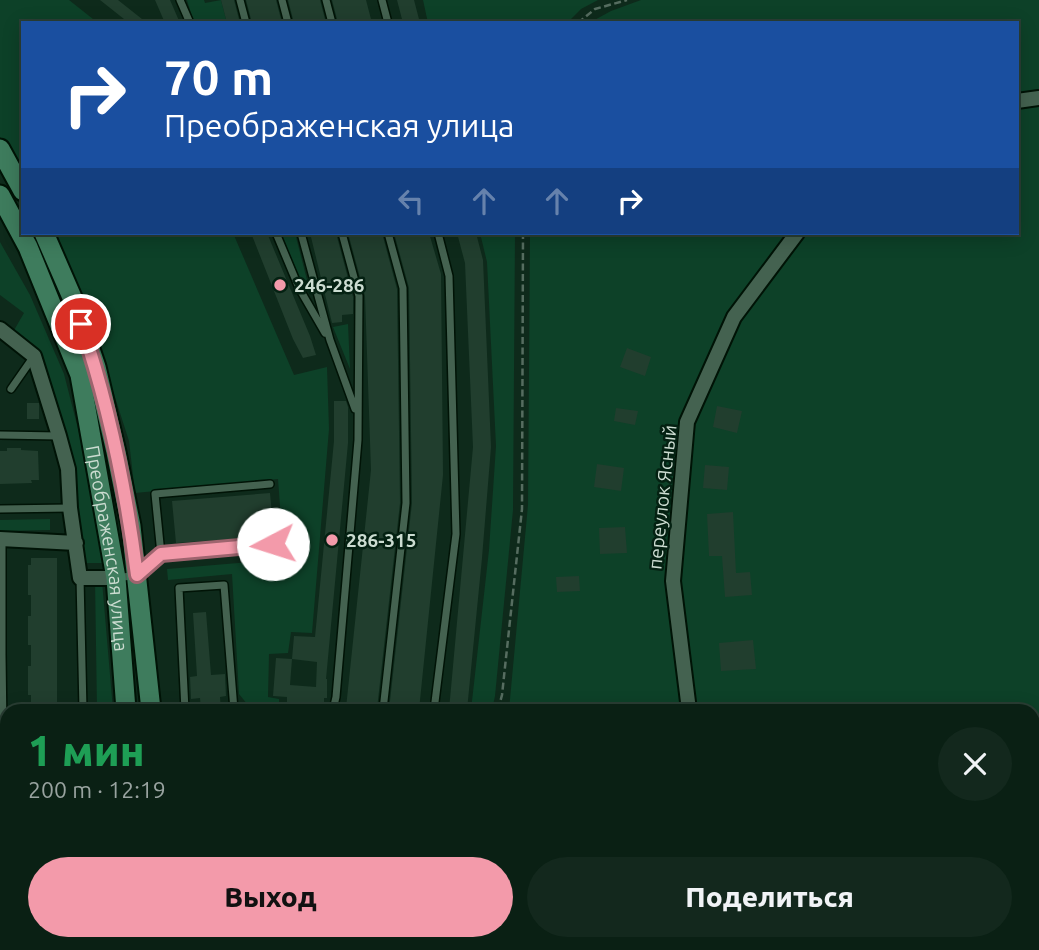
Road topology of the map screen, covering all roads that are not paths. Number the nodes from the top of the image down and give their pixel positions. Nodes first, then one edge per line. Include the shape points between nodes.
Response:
1 (180, 0) edge
2 (240, 0) edge
3 (282, 0) edge
4 (326, 0) edge
5 (382, 0) edge
6 (189, 21) edge
7 (245, 21) edge
8 (287, 21) edge
9 (331, 21) edge
10 (387, 21) edge
11 (1039, 98) edge
12 (1019, 101) edge
13 (0, 149) edge
14 (21, 187) edge
15 (0, 195) edge
16 (21, 234) edge
17 (22, 235) edge
18 (45, 235) edge
19 (277, 235) edge
20 (302, 235) edge
21 (343, 235) edge
22 (389, 235) edge
23 (439, 235) edge
24 (796, 235) edge
25 (0, 329) edge
26 (330, 340) junction
27 (34, 356) junction
28 (11, 389) dead end
29 (357, 415) junction
30 (0, 435) edge
31 (59, 436) junction
32 (270, 484) dead end
33 (70, 508) junction
34 (0, 509) edge
35 (1, 539) edge
36 (76, 543) junction
37 (273, 544) dead end
38 (161, 554) junction
39 (137, 575) junction
40 (80, 578) junction
41 (116, 578) junction
42 (1, 654) edge
43 (2, 704) edge
44 (83, 704) edge
45 (126, 704) edge
46 (149, 704) edge
47 (185, 704) edge
48 (234, 704) edge
49 (334, 704) edge
50 (384, 704) edge
51 (435, 704) edge
52 (688, 704) edge

1 - 6 lane
2 - 7 lane
3 - 8 lane
4 - 9 lane
5 - 10 lane
11 - 12 street
13 - 14 main road
15 - 16 main road, Преображенская улица
17 - 41 main road, Преображенская улица via 80,375
18 - 39 main road, Преображенская улица via 96,367 131,526
19 - 26 lane via 299,288
20 - 26 lane
21 - 29 lane via 359,296
22 - 50 lane via 403,288 406,503
23 - 51 lane via 449,276 456,534
24 - 52 street, переулок Ясный via 734,317 687,422 673,581
25 - 27 street
26 - 29 lane
27 - 28 lane
27 - 31 street, Преображенская улица
29 - 49 lane
30 - 31 lane
31 - 33 street, Преображенская улица via 68,469
32 - 38 lane via 155,494
33 - 34 lane
33 - 36 street, Преображенская улица
35 - 36 street
35 - 42 lane
36 - 40 street, Преображенская улица
37 - 38 lane
38 - 39 lane
39 - 41 lane
39 - 46 main road, Преображенская улица
40 - 41 street
40 - 44 lane
41 - 45 main road, Преображенская улица
42 - 43 lane
47 - 48 lane via 179,588 224,585

